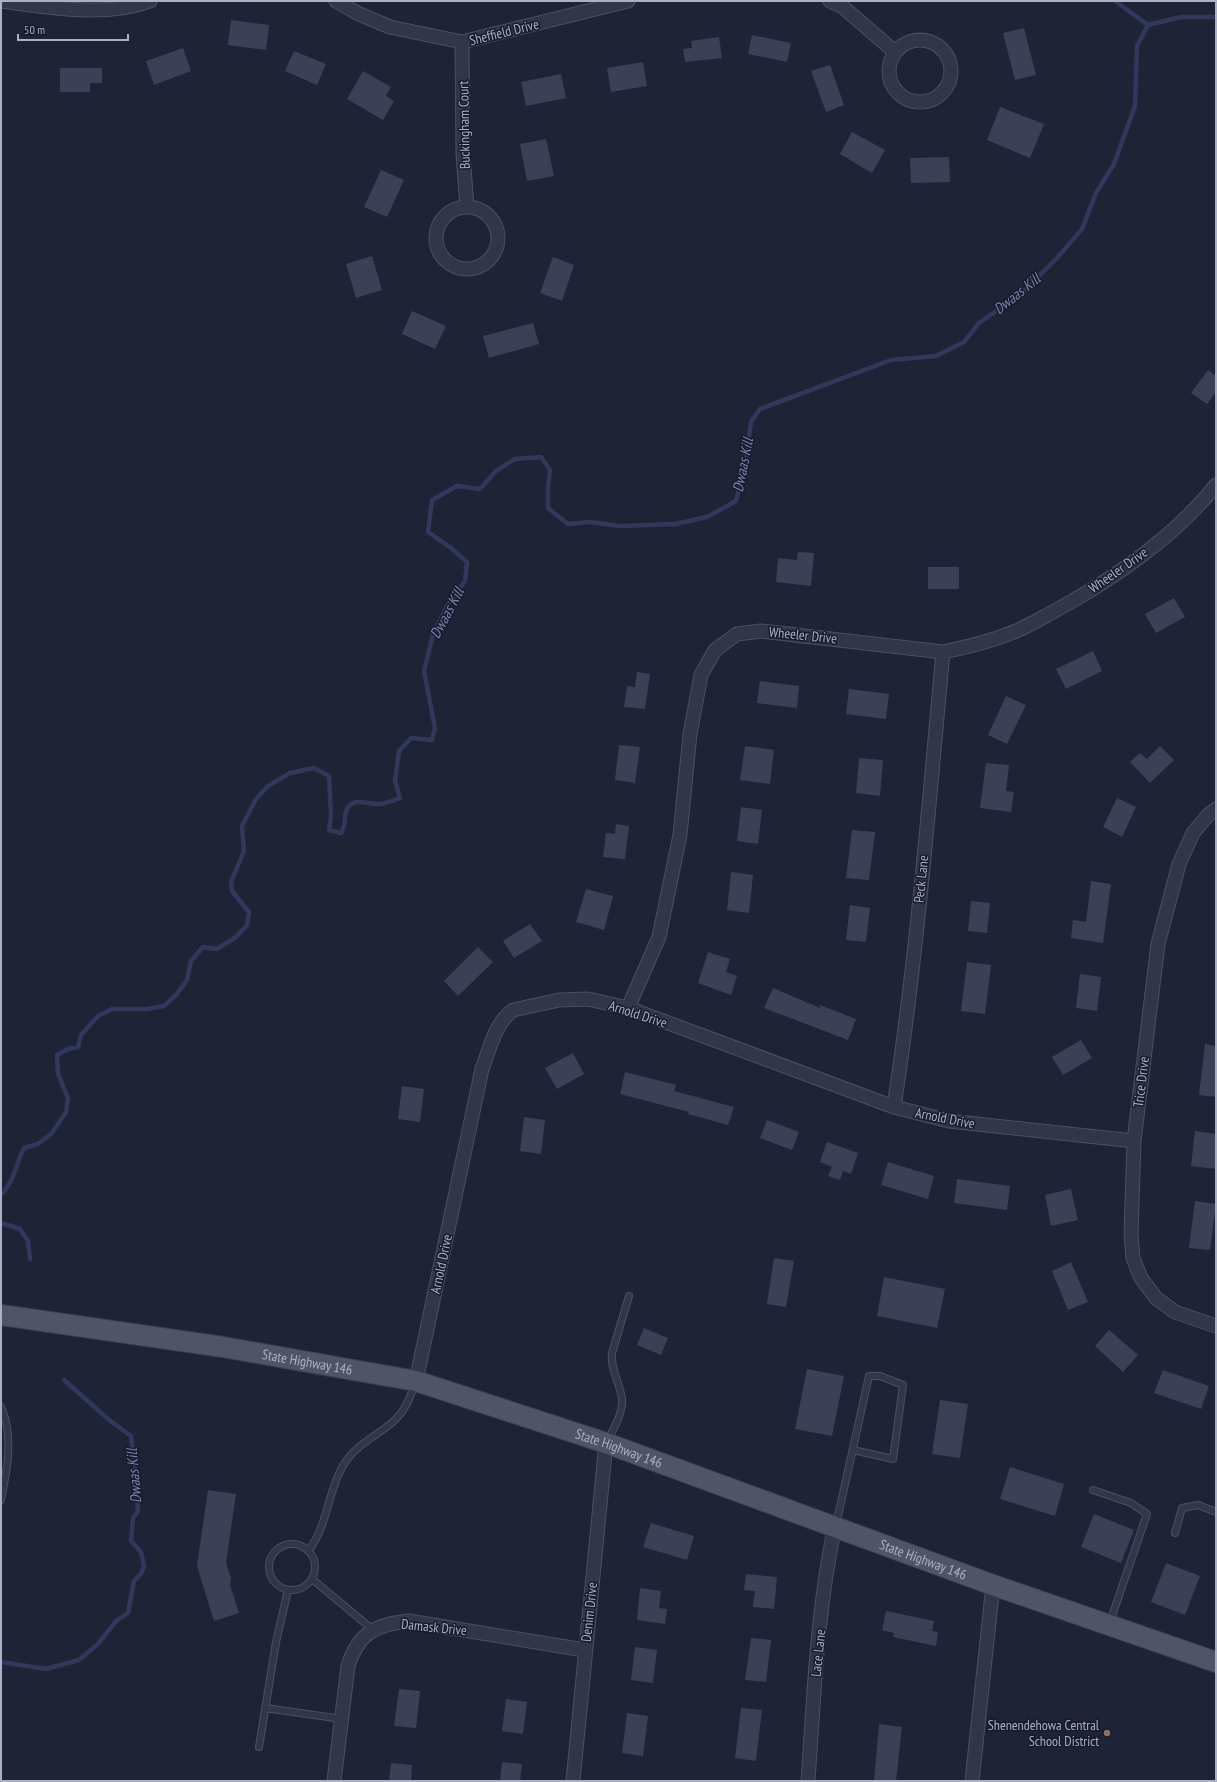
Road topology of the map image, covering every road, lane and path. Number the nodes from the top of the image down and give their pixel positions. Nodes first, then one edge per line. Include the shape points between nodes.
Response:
1 (1, 1) edge
2 (150, 1) edge
3 (336, 1) edge
4 (628, 1) edge
5 (830, 1) edge
6 (462, 42) junction
7 (895, 52) junction
8 (467, 207) junction
9 (1216, 485) edge
10 (943, 652) junction
11 (1216, 809) edge
12 (628, 1008) junction
13 (894, 1107) junction
14 (1134, 1141) junction
15 (629, 1296) dead end
16 (1, 1315) edge
17 (1216, 1326) edge
18 (416, 1381) junction
19 (1, 1407) edge
20 (606, 1444) junction
21 (853, 1450) junction
22 (1093, 1490) dead end
23 (1, 1500) edge
24 (1216, 1512) edge
25 (835, 1526) junction
26 (1175, 1533) dead end
27 (308, 1551) junction
28 (312, 1579) junction
29 (993, 1585) junction
30 (288, 1590) junction
31 (1109, 1625) junction
32 (372, 1629) junction
33 (584, 1650) junction
34 (1216, 1662) edge
35 (265, 1708) junction
36 (342, 1719) junction
37 (259, 1747) dead end
38 (334, 1781) edge
39 (573, 1781) edge
40 (808, 1781) edge
41 (972, 1781) edge

1 - 2 street via 60,8 100,9 134,7
3 - 6 street, Sheffield Drive via 390,27
4 - 6 street, Sheffield Drive
5 - 7 street via 843,7
6 - 8 street, Buckingham Court via 463,154
7 - 7 street via 909,42 917,40 934,43 941,48 947,54 951,66 951,79 941,95 925,102 907,99 893,87 890,78 891,60
8 - 8 street via 443,217 436,233 438,251 443,258 458,268 466,269 483,264 490,258 495,251 498,234 484,212
9 - 10 street, Wheeler Drive via 1200,505 1166,535 1130,564 1074,601 1016,631 971,647
10 - 12 street, Wheeler Drive via 761,631 737,634 714,650 701,675 690,734 680,835 659,937
10 - 13 street, Peck Lane via 920,899
11 - 14 street, Trice Drive via 1193,833 1187,845 1179,864 1158,944
12 - 13 street, Arnold Drive
12 - 18 street, Arnold Drive via 588,999 559,1000 513,1010 497,1027 482,1069
13 - 14 street, Arnold Drive via 948,1121
14 - 17 street, Trice Drive via 1132,1242 1133,1258 1141,1278 1156,1298 1175,1312
15 - 20 lane via 611,1361 622,1400
16 - 18 main road, State Highway 146 via 223,1347
18 - 20 main road, State Highway 146
18 - 27 lane via 409,1401 395,1420 359,1447 342,1468 316,1538
19 - 23 lane via 6,1419 8,1440
20 - 25 main road, State Highway 146
20 - 33 street, Denim Drive
21 - 21 lane via 869,1376 880,1376 903,1384 893,1459
21 - 25 lane
22 - 31 lane via 1131,1503 1147,1514
24 - 26 lane via 1198,1505 1182,1508
25 - 29 main road, State Highway 146
25 - 40 street, Lace Lane via 816,1668
27 - 28 lane via 314,1561
27 - 30 lane via 296,1544 287,1544 272,1554 269,1572 273,1580
28 - 30 lane via 306,1586
28 - 32 lane
29 - 31 main road, State Highway 146
29 - 41 street
30 - 35 lane via 280,1617
31 - 34 main road, State Highway 146
32 - 33 street, Damask Drive via 390,1622 409,1621
32 - 36 street, Damask Drive via 352,1652
33 - 39 street, Denim Drive
35 - 36 lane
35 - 37 lane
36 - 38 street, Damask Drive

